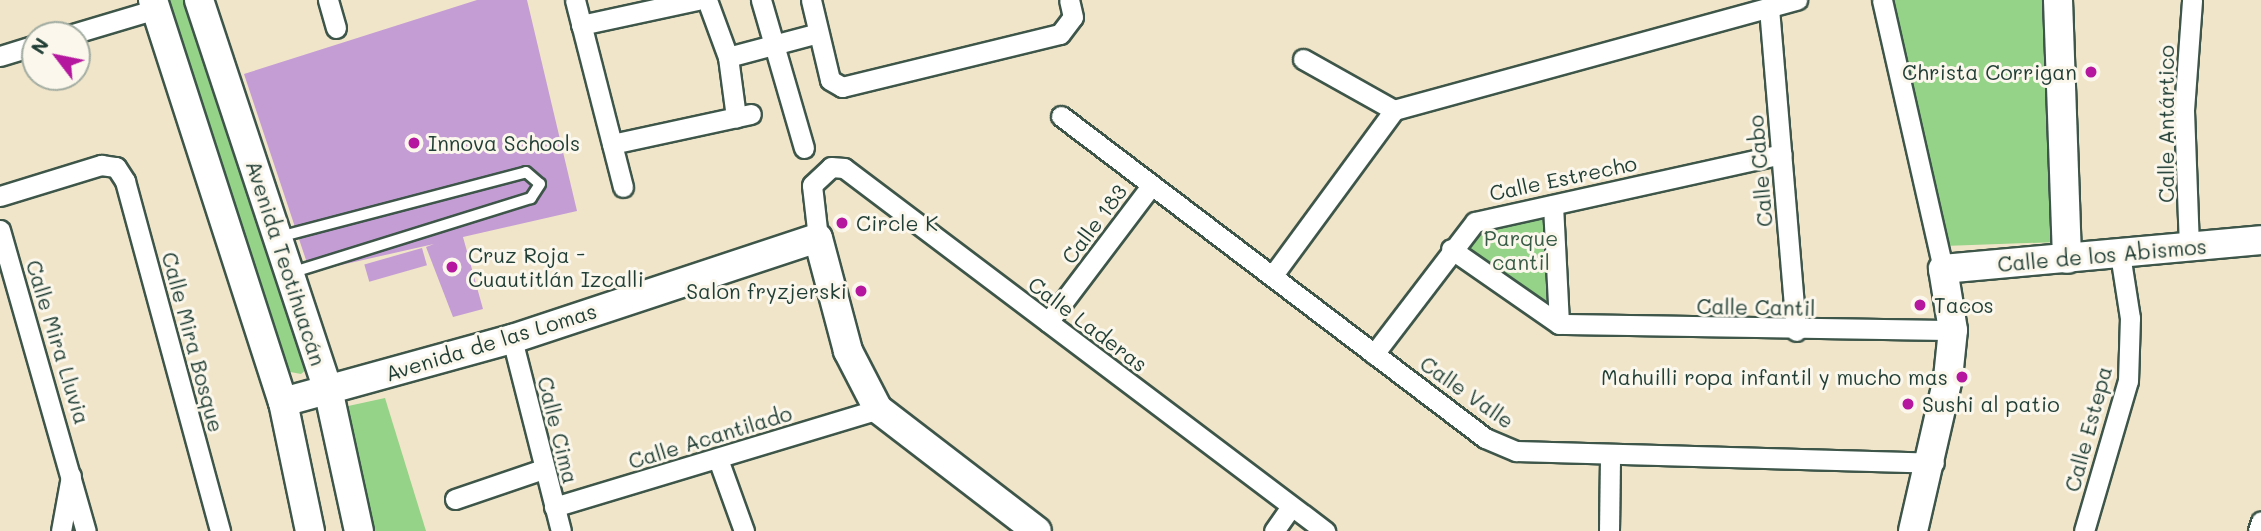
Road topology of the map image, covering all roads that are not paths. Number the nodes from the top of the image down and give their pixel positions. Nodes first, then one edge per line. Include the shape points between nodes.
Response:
1 (199, 0) edge
2 (328, 0) edge
3 (575, 0) edge
4 (697, 0) edge
5 (706, 0) edge
6 (761, 0) edge
7 (811, 0) edge
8 (1069, 0) edge
9 (1797, 0) edge
10 (1882, 0) edge
11 (2058, 0) edge
12 (2192, 0) edge
13 (154, 4) edge
14 (1769, 8) junction
15 (581, 25) junction
16 (91, 27) edge
17 (335, 28) dead end
18 (818, 33) junction
19 (773, 44) junction
20 (21, 49) edge
21 (0, 56) edge
22 (728, 57) junction
23 (1303, 59) dead end
24 (1394, 110) junction
25 (1061, 116) dead end
26 (612, 144) junction
27 (804, 148) dead end
28 (1782, 154) junction
29 (1151, 186) junction
30 (623, 187) dead end
31 (0, 196) edge
32 (1553, 205) junction
33 (0, 230) edge
34 (278, 237) junction
35 (818, 238) junction
36 (2261, 240) edge
37 (2189, 247) junction
38 (1451, 248) junction
39 (2120, 254) junction
40 (2067, 259) junction
41 (1943, 269) junction
42 (290, 273) junction
43 (1273, 275) junction
44 (1048, 322) junction
45 (1559, 324) junction
46 (1953, 330) junction
47 (1796, 331) junction
48 (512, 339) junction
49 (1374, 354) junction
50 (328, 389) junction
51 (283, 402) junction
52 (878, 409) junction
53 (1610, 457) junction
54 (718, 459) junction
55 (1934, 463) junction
56 (72, 468) junction
57 (543, 470) junction
58 (455, 499) dead end
59 (554, 507) junction
60 (1291, 507) junction
61 (2261, 521) edge
62 (61, 531) edge
63 (86, 531) edge
64 (220, 531) edge
65 (310, 531) edge
66 (359, 531) edge
67 (561, 531) edge
68 (744, 531) edge
69 (1037, 531) edge
70 (1274, 531) edge
71 (1325, 531) edge
72 (1609, 531) edge
73 (1913, 531) edge
74 (2084, 531) edge
75 (2258, 531) edge

1 - 34 street, Avenida Teotihuacán
2 - 17 street
3 - 15 street
4 - 15 street
5 - 22 street
6 - 19 street
7 - 18 street
8 - 18 street via 1073,17 1060,34 842,87 830,80
9 - 14 street
10 - 41 street
11 - 40 street
12 - 37 street, Calle Antártico via 2184,110
13 - 16 street
13 - 51 street
14 - 24 street
14 - 28 street, Calle Cabo
15 - 26 street
18 - 19 street
19 - 22 street
19 - 27 street
20 - 21 street
22 - 26 street via 744,115
23 - 24 street
24 - 43 street
25 - 29 street, Calle Valle
26 - 30 street
28 - 32 street, Calle Estrecho
28 - 47 street, Calle Cabo
29 - 43 street, Calle Valle
29 - 44 street, Calle 183
31 - 64 street, Calle Mira Bosque via 101,165 116,167
32 - 38 street, Calle Estrecho via 1493,214 1475,222
32 - 45 street
33 - 56 street, Calle Mira Lluvia
34 - 42 street, Avenida Teotihuacán
34 - 42 lane via 526,172 538,177 531,198
35 - 44 street, Calle Laderas via 809,199 820,173 844,169
35 - 48 street, Avenida de las Lomas
35 - 52 street via 848,351
36 - 37 street, Calle de los Abismos
37 - 39 street, Calle de los Abismos
38 - 45 street
38 - 49 street, Calle Estrecho
39 - 40 street, Calle de los Abismos
39 - 74 street, Calle Estepa via 2130,318 2128,381
40 - 41 street, Calle de los Abismos
41 - 46 street
42 - 50 street, Avenida Teotihuacán
43 - 49 street, Calle Valle
44 - 60 street, Calle Laderas
45 - 47 street, Calle Cantil
46 - 47 street, Calle Cantil
46 - 55 street
48 - 50 street, Avenida de las Lomas
48 - 57 street, Calle Cima
49 - 53 street, Calle Valle via 1485,438 1516,452
50 - 51 street, Avenida de las Lomas
50 - 66 street, Avenida Teotihuacán
51 - 65 street
52 - 54 street, Calle Acantilado
52 - 69 street
53 - 55 street, Calle Valle
53 - 72 street
54 - 59 street, Calle Acantilado
54 - 68 street
55 - 73 street
56 - 62 street, Calle Mira Lluvia
56 - 63 street, Calle Mira Lluvia
57 - 58 street
57 - 59 street, Calle Cima
59 - 67 street, Calle Cima
60 - 70 street
60 - 71 street, Calle Laderas
61 - 75 street

